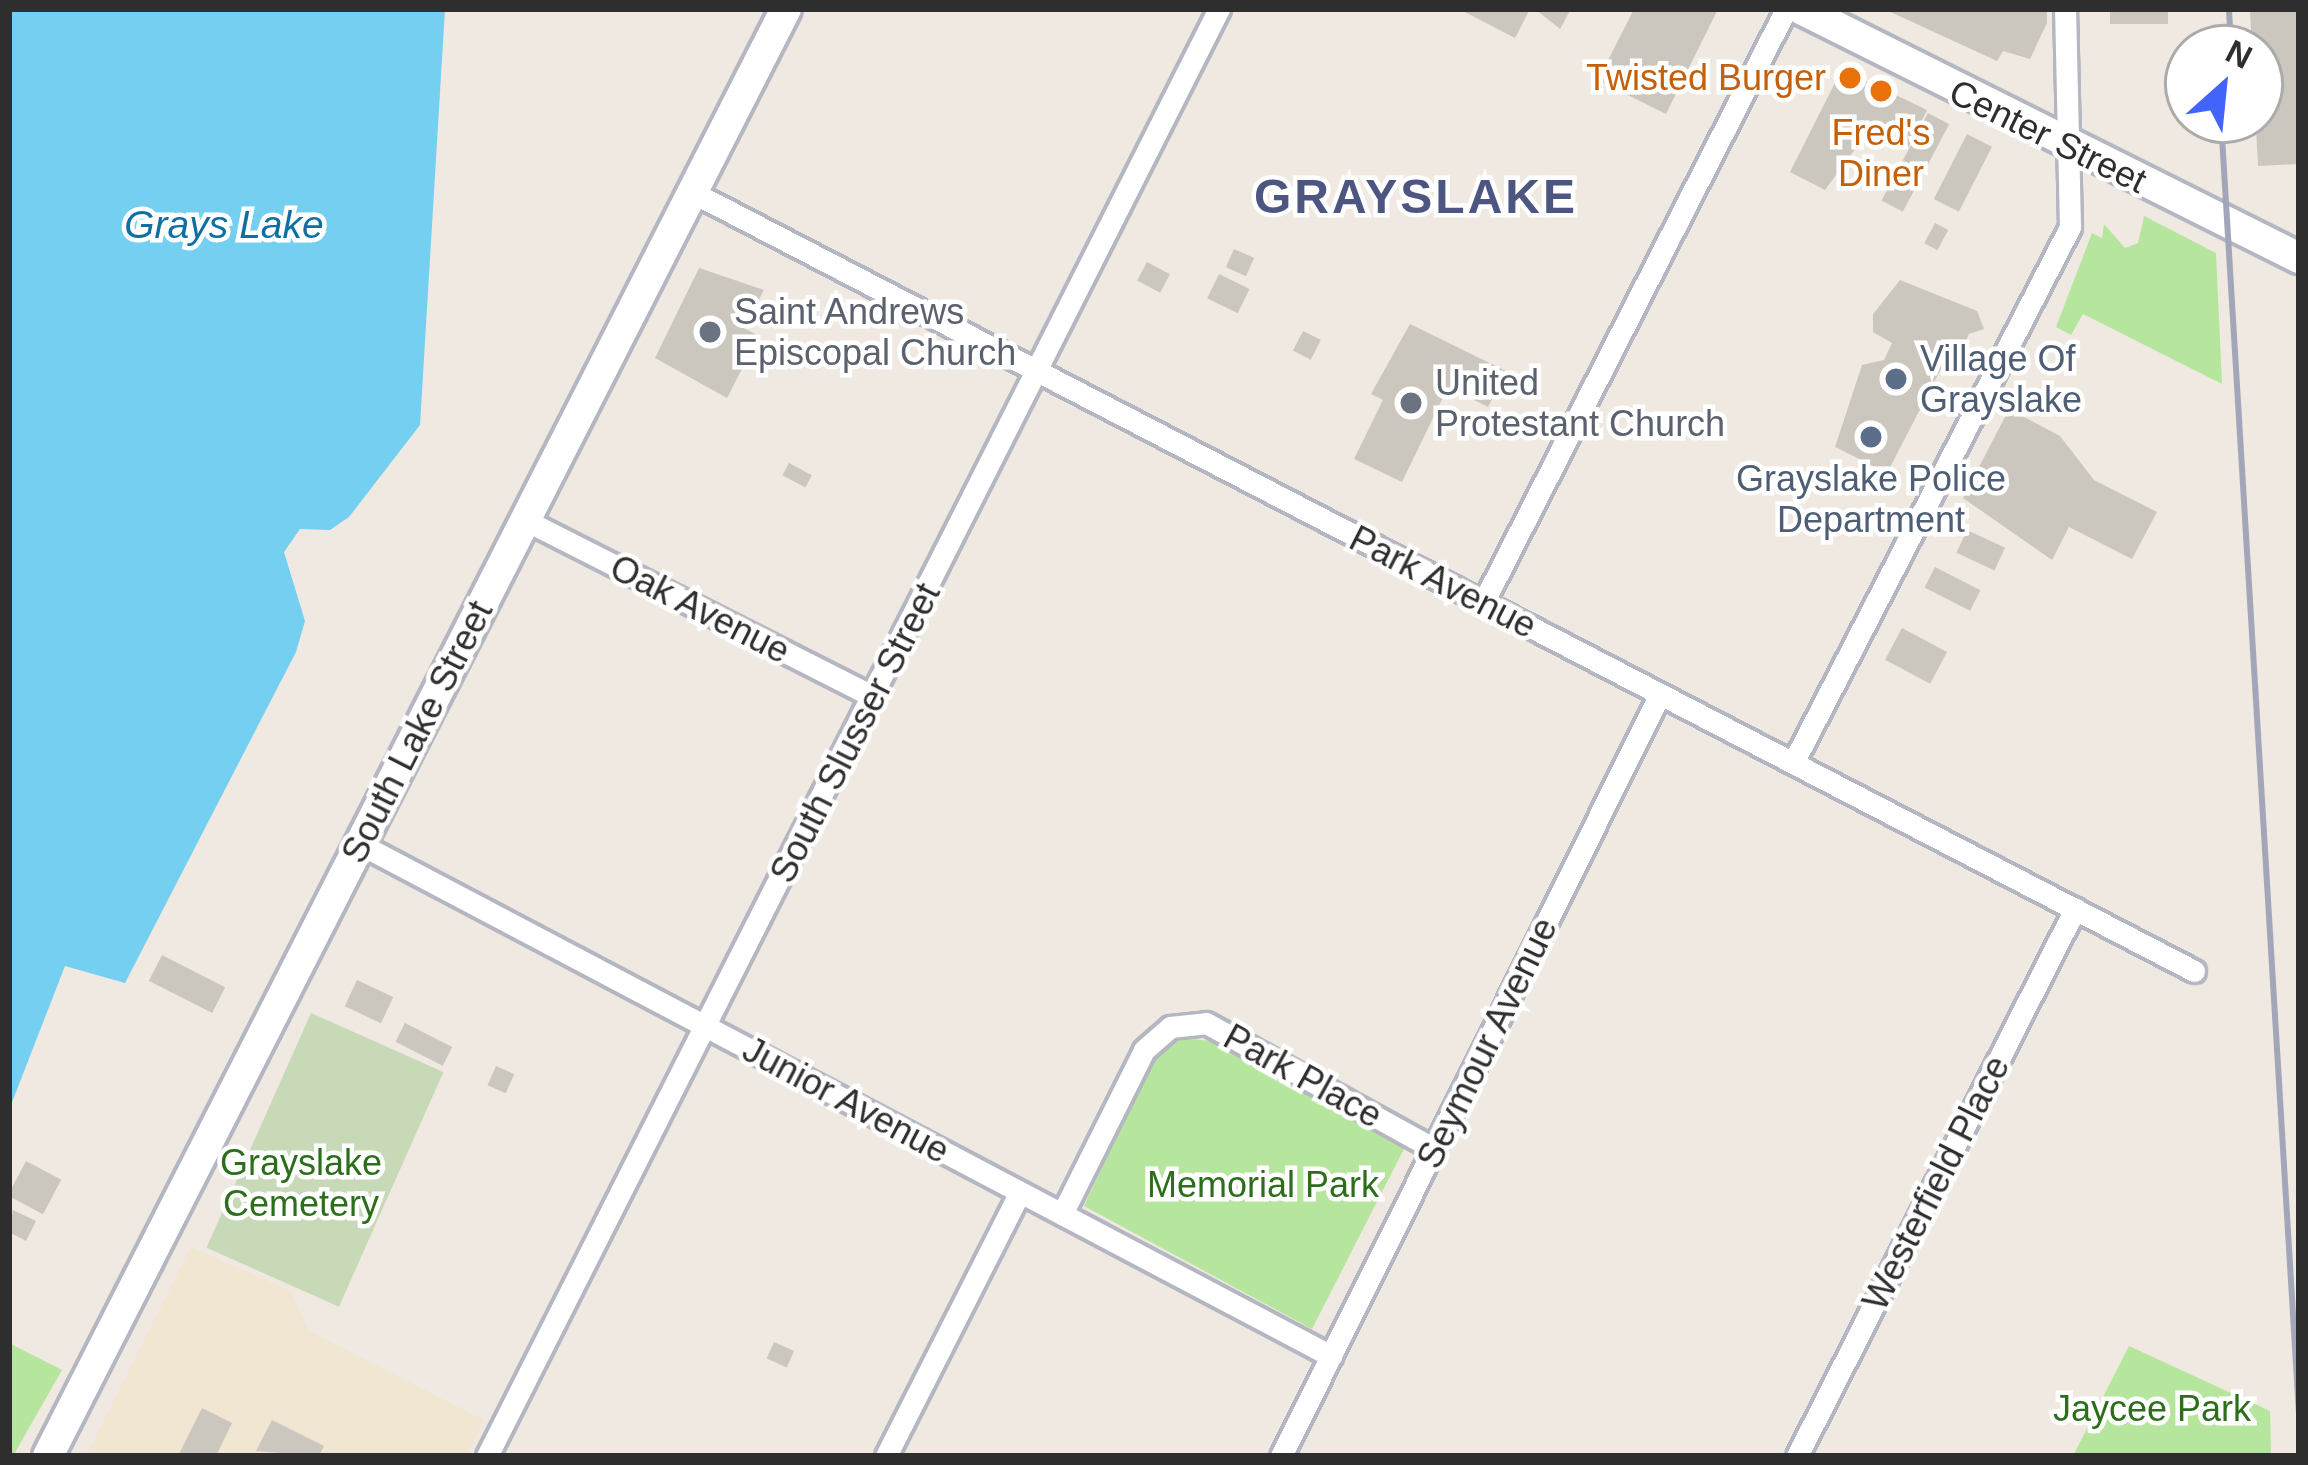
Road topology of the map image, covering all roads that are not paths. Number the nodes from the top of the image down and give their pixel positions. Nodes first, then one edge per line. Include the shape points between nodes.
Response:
1 (785, 9) edge
2 (1219, 9) edge
3 (1786, 9) edge
4 (1801, 9) edge
5 (2066, 9) edge
6 (2072, 153) junction
7 (692, 193) junction
8 (2299, 258) edge
9 (1036, 371) junction
10 (525, 520) junction
11 (1483, 603) junction
12 (1660, 694) junction
13 (874, 697) junction
14 (1792, 763) junction
15 (360, 844) junction
16 (2075, 909) junction
17 (2194, 971) dead end
18 (706, 1026) junction
19 (1434, 1149) junction
20 (1020, 1192) junction
21 (1062, 1214) junction
22 (1331, 1356) junction
23 (48, 1456) edge
24 (487, 1456) edge
25 (886, 1456) edge
26 (1281, 1456) edge
27 (1797, 1456) edge

1 - 7 street, South Lake Street
2 - 9 street, South Slusser Street
3 - 11 street
4 - 6 street, Center Street
5 - 6 street
6 - 8 street, Center Street
6 - 14 street via 2070,227
7 - 9 street, Park Avenue
7 - 10 street, South Lake Street
9 - 11 street, Park Avenue
9 - 13 street, South Slusser Street
10 - 13 street, Oak Avenue
10 - 15 street, South Lake Street
11 - 12 street, Park Avenue
12 - 14 street, Park Avenue
12 - 19 street, Seymour Avenue
13 - 18 street, South Slusser Street
14 - 16 street, Park Avenue
15 - 18 street, Junior Avenue
15 - 23 street, South Lake Street
16 - 17 street, Park Avenue
16 - 27 street, Westerfield Place
18 - 20 street, Junior Avenue
18 - 24 street, South Slusser Street
19 - 21 street, Park Place via 1206,1023 1170,1027 1144,1050
19 - 22 street, Seymour Avenue
20 - 21 street, Junior Avenue
20 - 25 street
21 - 22 street, Junior Avenue
22 - 26 street, Seymour Avenue

